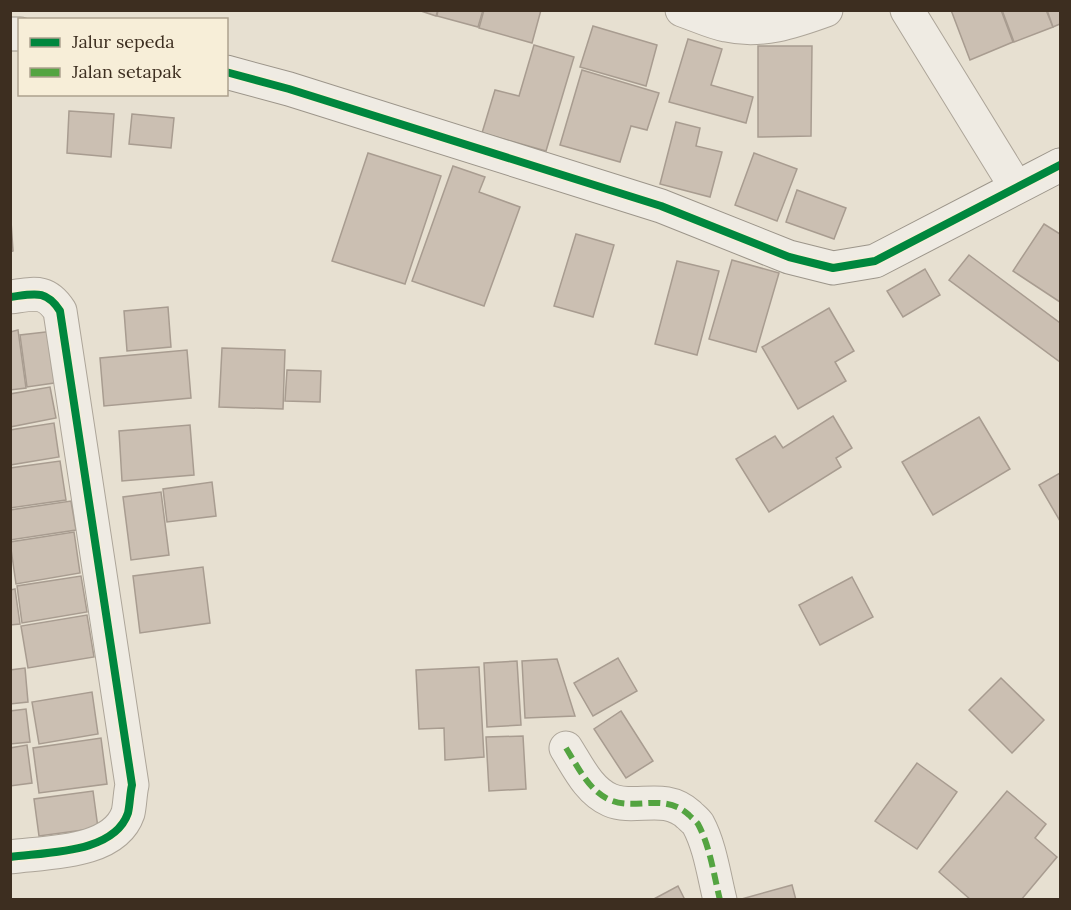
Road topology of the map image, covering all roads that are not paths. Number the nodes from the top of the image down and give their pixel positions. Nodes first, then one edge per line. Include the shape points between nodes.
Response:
1 (682, 10) edge
2 (826, 10) edge
3 (907, 10) edge
4 (228, 73) edge
5 (1060, 165) edge
6 (1016, 187) junction
7 (10, 297) edge
8 (566, 748) dead end
9 (10, 857) edge
10 (720, 900) edge

1 - 2 street via 727,25 759,28 792,23
3 - 6 street
4 - 6 street via 661,206 789,257 833,268 875,261
5 - 6 street
7 - 9 street via 45,295 60,311 132,784 128,814 103,841
8 - 10 street via 596,791 611,800 658,802 681,808 698,823

